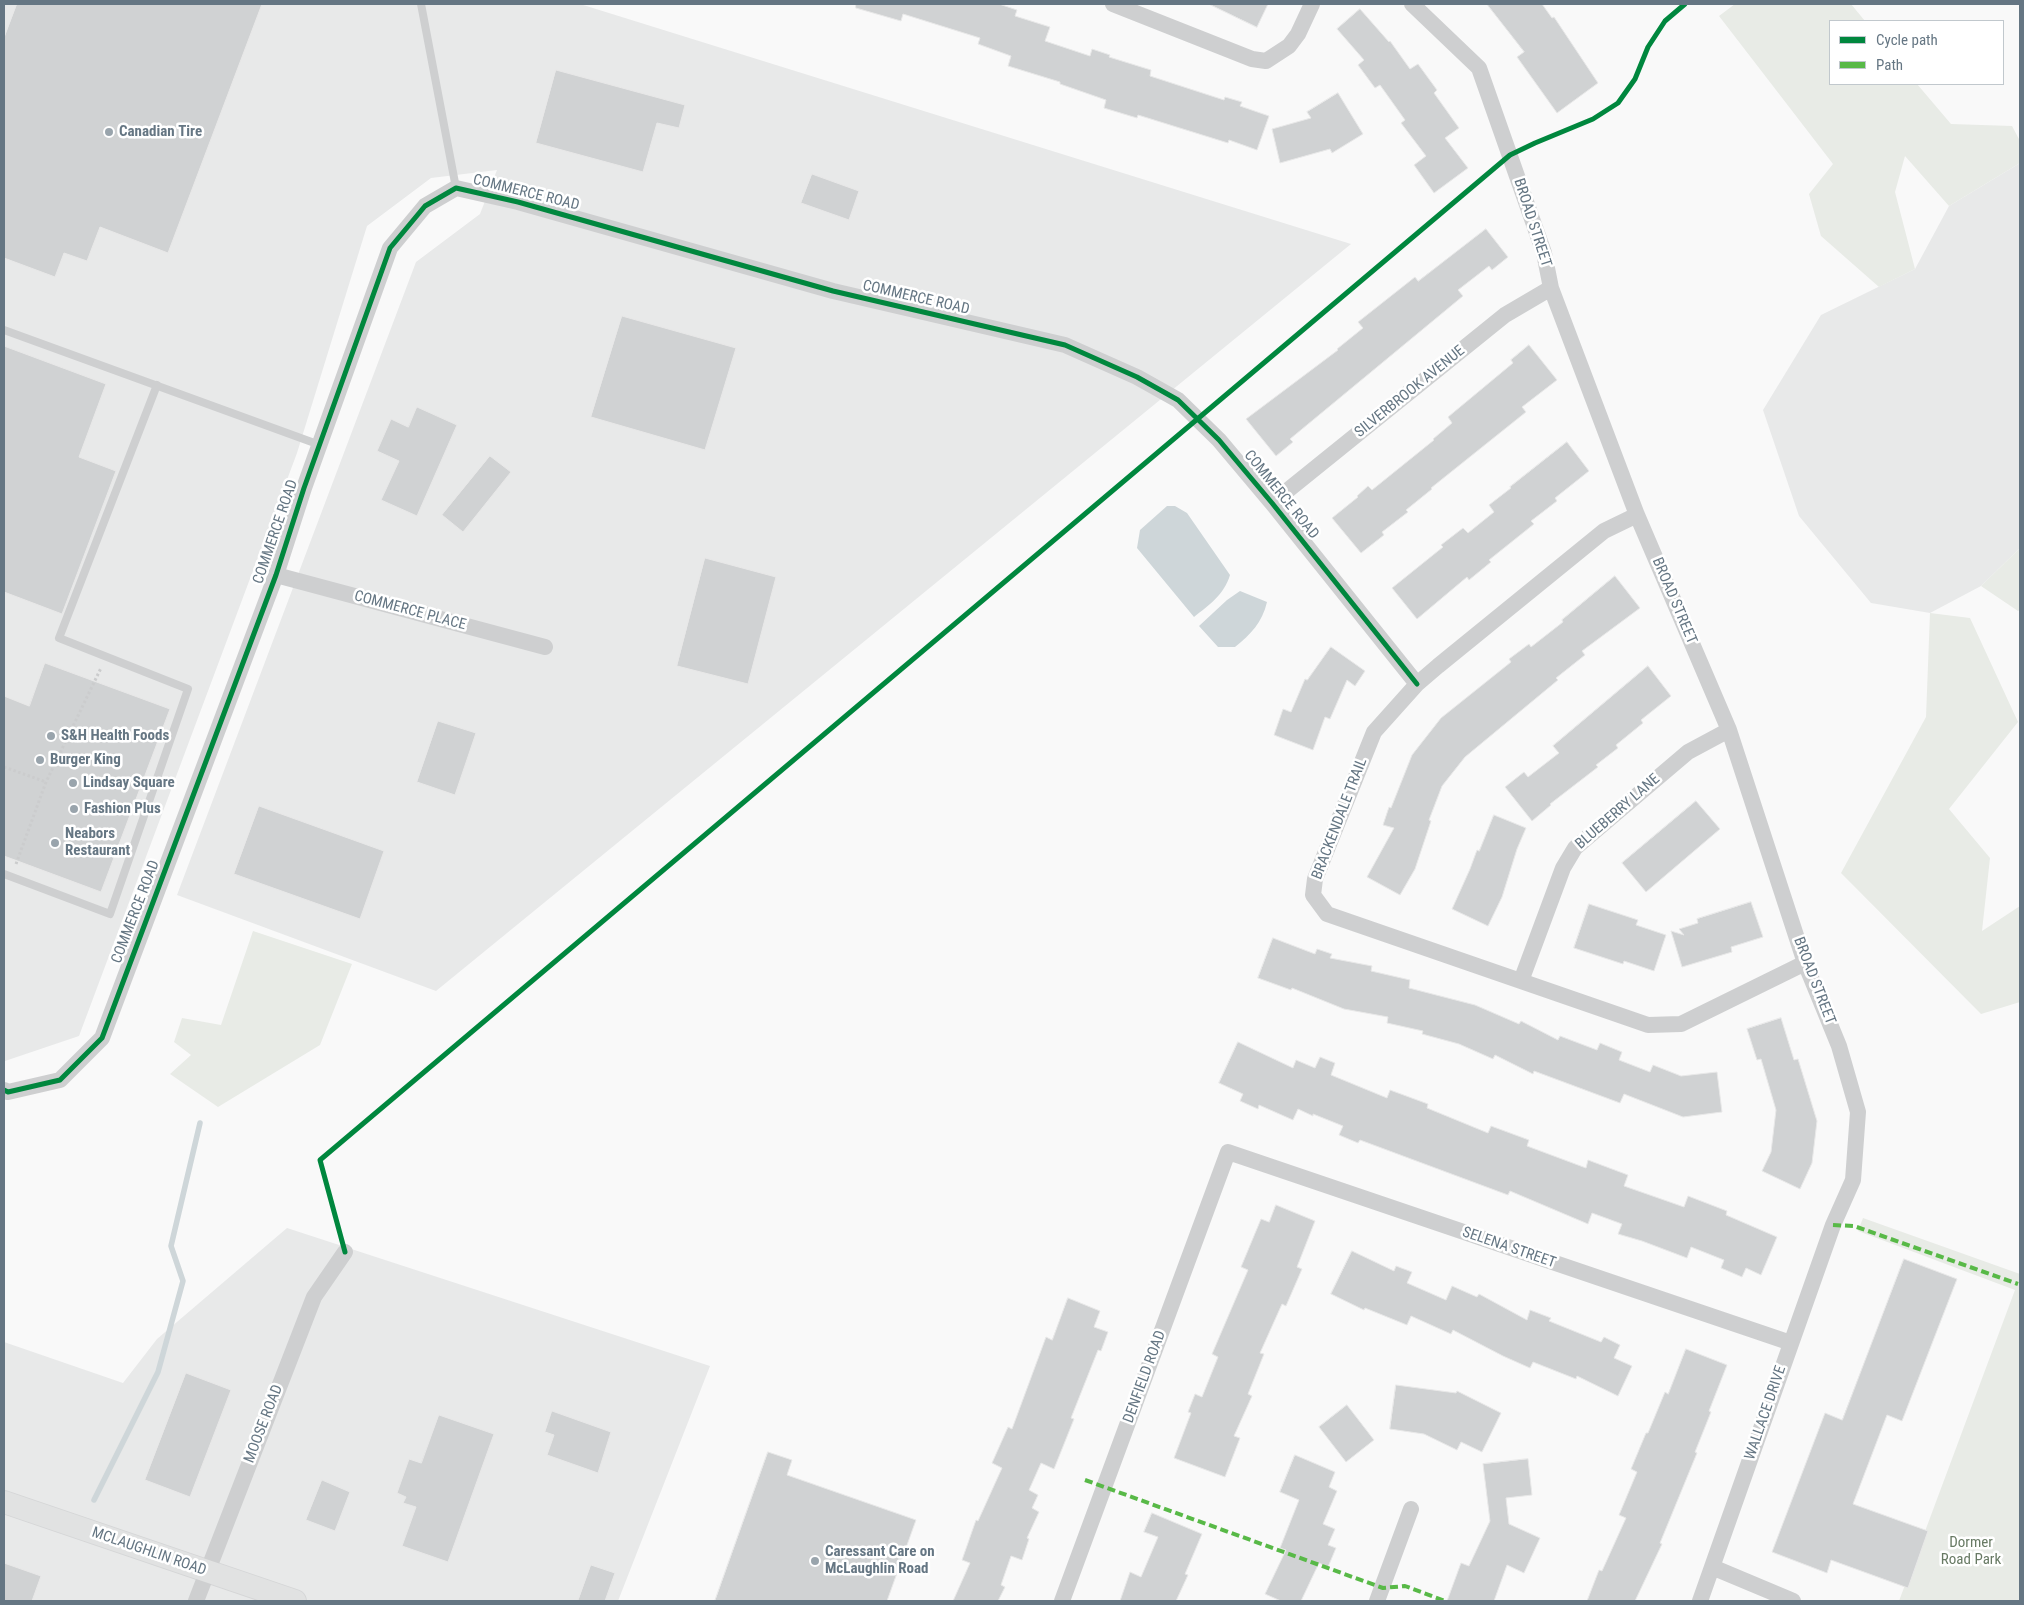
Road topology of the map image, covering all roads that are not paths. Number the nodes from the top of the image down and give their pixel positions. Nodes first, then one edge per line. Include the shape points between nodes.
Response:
1 (421, 4) edge
2 (1113, 4) edge
3 (1312, 4) edge
4 (1412, 4) edge
5 (456, 188) junction
6 (1551, 288) junction
7 (4, 330) edge
8 (156, 385) junction
9 (320, 445) junction
10 (1272, 503) junction
11 (1637, 516) junction
12 (276, 575) junction
13 (545, 647) dead end
14 (1417, 684) junction
15 (1729, 730) junction
16 (4, 874) edge
17 (1805, 963) junction
18 (1521, 981) junction
19 (4, 1090) edge
20 (1228, 1152) joint
21 (1833, 1225) joint
22 (345, 1252) dead end
23 (1791, 1343) junction
24 (4, 1502) edge
25 (1411, 1509) dead end
26 (1712, 1567) junction
27 (206, 1571) junction
28 (196, 1601) edge
29 (295, 1601) edge
30 (1062, 1601) edge
31 (1377, 1601) edge
32 (1700, 1601) edge
33 (1793, 1601) edge

1 - 5 lane
2 - 3 street via 1252,59 1266,61 1289,46
4 - 6 street, BROAD STREET via 1479,68 1544,253
5 - 9 street, COMMERCE ROAD via 424,206 390,248
5 - 10 street, COMMERCE ROAD via 518,202 832,291 1065,345 1137,377 1178,400 1219,440
6 - 10 street, SILVERBROOK AVENUE via 1505,315
6 - 11 street, BROAD STREET
7 - 8 lane
8 - 9 lane
8 - 16 lane via 60,638 188,689 110,914
9 - 12 street, COMMERCE ROAD
10 - 14 street, COMMERCE ROAD
11 - 14 street, BRACKENDALE TRAIL via 1604,531
11 - 15 street, BROAD STREET
12 - 13 street, COMMERCE PLACE
12 - 19 street, COMMERCE ROAD via 102,1038 60,1080 8,1092
14 - 18 street, BRACKENDALE TRAIL via 1374,732 1315,879 1313,896 1327,914
15 - 17 street, BROAD STREET
15 - 18 street, BLUEBERRY LANE via 1688,752 1575,848 1562,868
17 - 18 street, BRACKENDALE TRAIL via 1682,1024 1648,1025
17 - 21 street, BROAD STREET via 1839,1046 1858,1112 1853,1180
20 - 23 street, SELENA STREET
20 - 30 street, DENFIELD ROAD
21 - 23 street, WALLACE DRIVE
22 - 27 street, MOOSE ROAD via 314,1297
23 - 26 street, WALLACE DRIVE
24 - 27 street, MCLAUGHLIN ROAD
25 - 31 street
26 - 32 street, WALLACE DRIVE
26 - 33 street
27 - 28 street, MOOSE ROAD
27 - 29 street, MCLAUGHLIN ROAD

